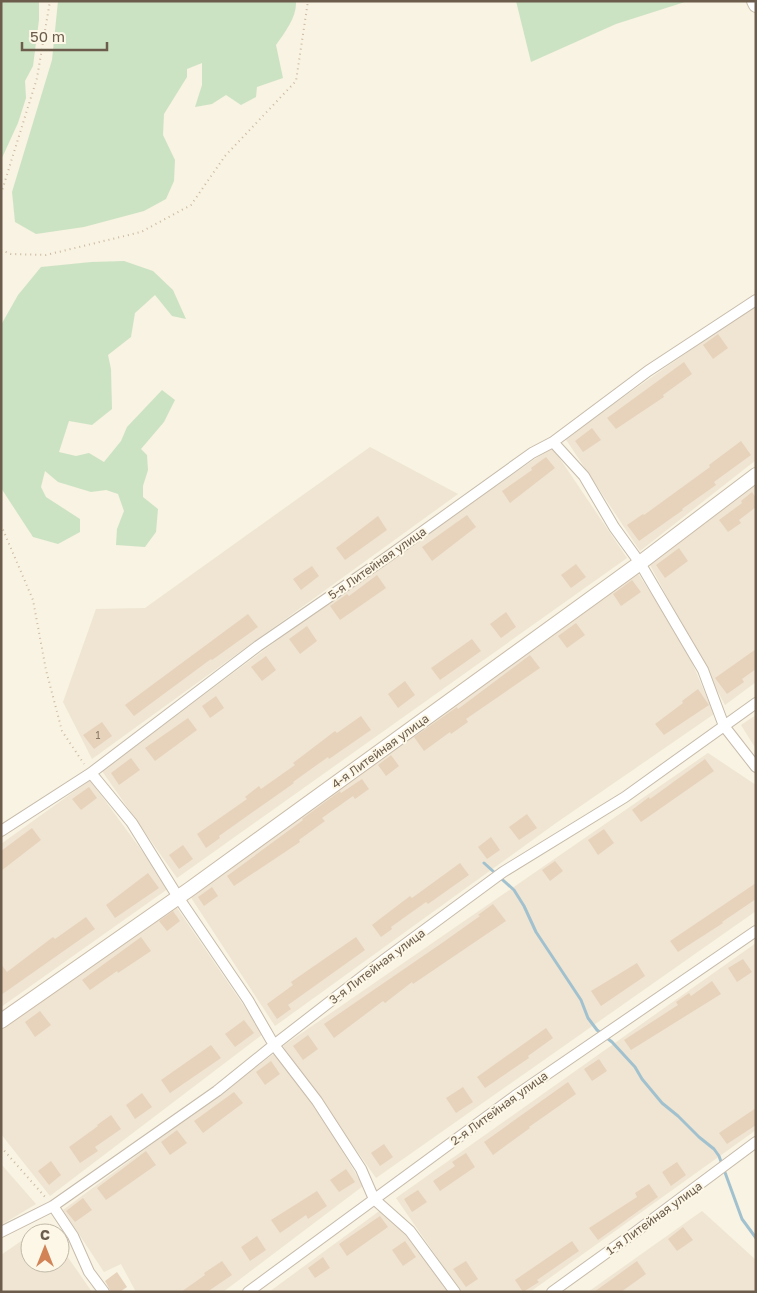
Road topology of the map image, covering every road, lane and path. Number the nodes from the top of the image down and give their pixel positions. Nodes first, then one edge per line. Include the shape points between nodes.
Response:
1 (50, 1) edge
2 (308, 1) edge
3 (754, 1) edge
4 (756, 5) edge
5 (1, 194) edge
6 (1, 250) edge
7 (756, 300) edge
8 (553, 442) junction
9 (756, 474) edge
10 (1, 525) edge
11 (640, 562) junction
12 (756, 702) edge
13 (724, 726) junction
14 (756, 767) edge
15 (91, 773) junction
16 (1, 831) edge
17 (178, 897) junction
18 (756, 931) edge
19 (1, 1021) edge
20 (274, 1044) junction
21 (756, 1142) edge
22 (1, 1147) edge
23 (374, 1199) junction
24 (53, 1206) junction
25 (1, 1232) edge
26 (104, 1292) edge
27 (248, 1292) edge
28 (455, 1292) edge
29 (552, 1292) edge

1 - 5 path via 37,78
2 - 6 path via 296,81 225,156 190,205 141,232 103,242 46,255 11,254
3 - 4 street
7 - 8 street, 5-я Литейная улица via 648,371
8 - 11 street via 584,476 614,527
8 - 15 street, 5-я Литейная улица via 532,453 258,646
9 - 11 street, 4-я Литейная улица
10 - 15 path via 33,600 62,731
11 - 13 street via 703,670
11 - 17 street, 4-я Литейная улица
12 - 13 street, 3-я Литейная улица
13 - 14 street
13 - 20 street, 3-я Литейная улица via 625,797 503,872
15 - 16 street, 5-я Литейная улица
15 - 17 street via 132,823
17 - 19 street, 4-я Литейная улица
17 - 20 street
18 - 23 street, 2-я Литейная улица via 515,1096
20 - 23 street via 317,1101 361,1170
20 - 24 street, 3-я Литейная улица via 217,1091
21 - 29 street, 1-я Литейная улица
22 - 24 path
23 - 27 street, 2-я Литейная улица
23 - 28 street via 410,1231
24 - 25 street, 3-я Литейная улица
24 - 26 street via 74,1236 89,1272

